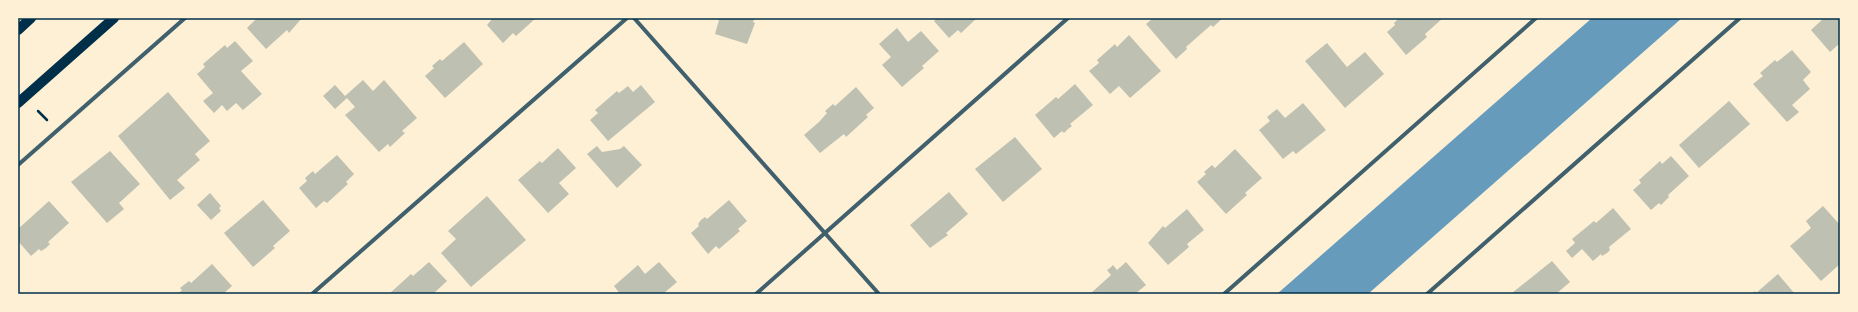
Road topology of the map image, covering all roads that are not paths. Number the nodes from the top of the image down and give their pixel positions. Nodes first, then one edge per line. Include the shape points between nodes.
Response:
1 (31, 18) edge
2 (114, 18) edge
3 (184, 18) edge
4 (627, 18) edge
5 (634, 18) edge
6 (1068, 18) edge
7 (1536, 18) edge
8 (1740, 18) edge
9 (18, 30) edge
10 (18, 103) edge
11 (18, 166) edge
12 (825, 233) junction
13 (312, 294) edge
14 (756, 294) edge
15 (879, 294) edge
16 (1224, 294) edge
17 (1427, 294) edge

1 - 9 main road
2 - 10 main road
3 - 11 street
4 - 13 street
5 - 12 street
6 - 12 street
7 - 16 street
8 - 17 street
12 - 14 street
12 - 15 street

